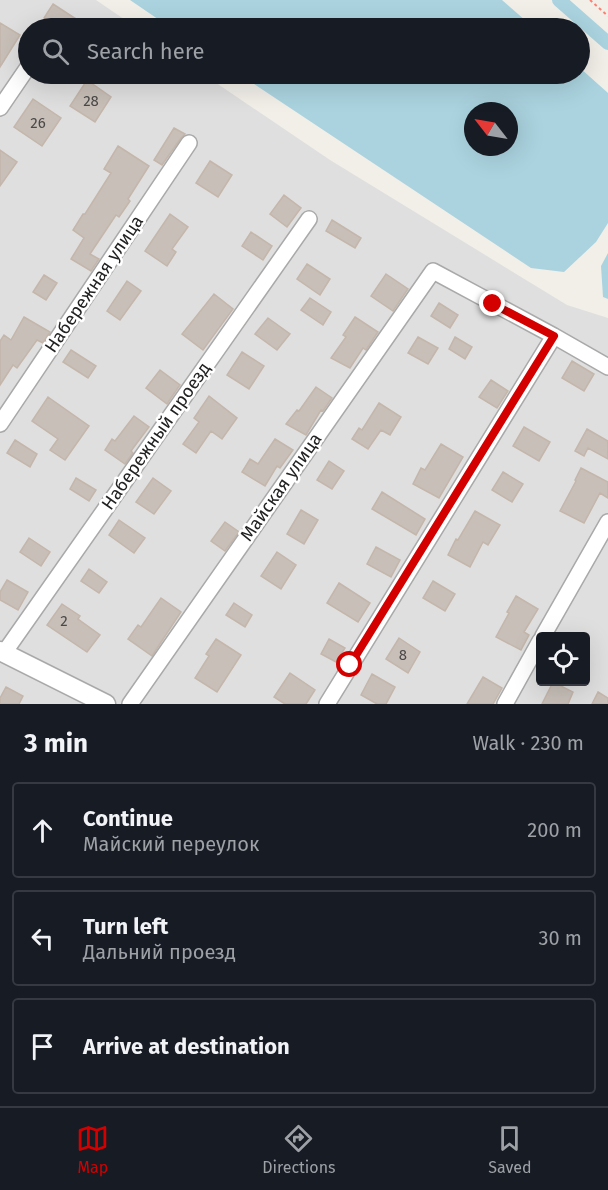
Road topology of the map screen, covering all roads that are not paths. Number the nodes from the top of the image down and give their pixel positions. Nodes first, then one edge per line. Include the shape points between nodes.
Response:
1 (18, 82) edge
2 (0, 108) edge
3 (189, 143) dead end
4 (309, 219) dead end
5 (554, 336) junction
6 (608, 367) edge
7 (0, 424) edge
8 (608, 522) edge
9 (545, 632) edge
10 (536, 648) edge
11 (2, 652) edge
12 (106, 704) edge
13 (130, 704) edge
14 (327, 704) edge
15 (505, 704) edge

1 - 2 street
3 - 7 street, Набережная улица
4 - 11 street, Набережный проезд
5 - 6 street
5 - 13 street, Майская улица via 432,271
5 - 14 street
8 - 9 street
10 - 15 street
11 - 12 street

